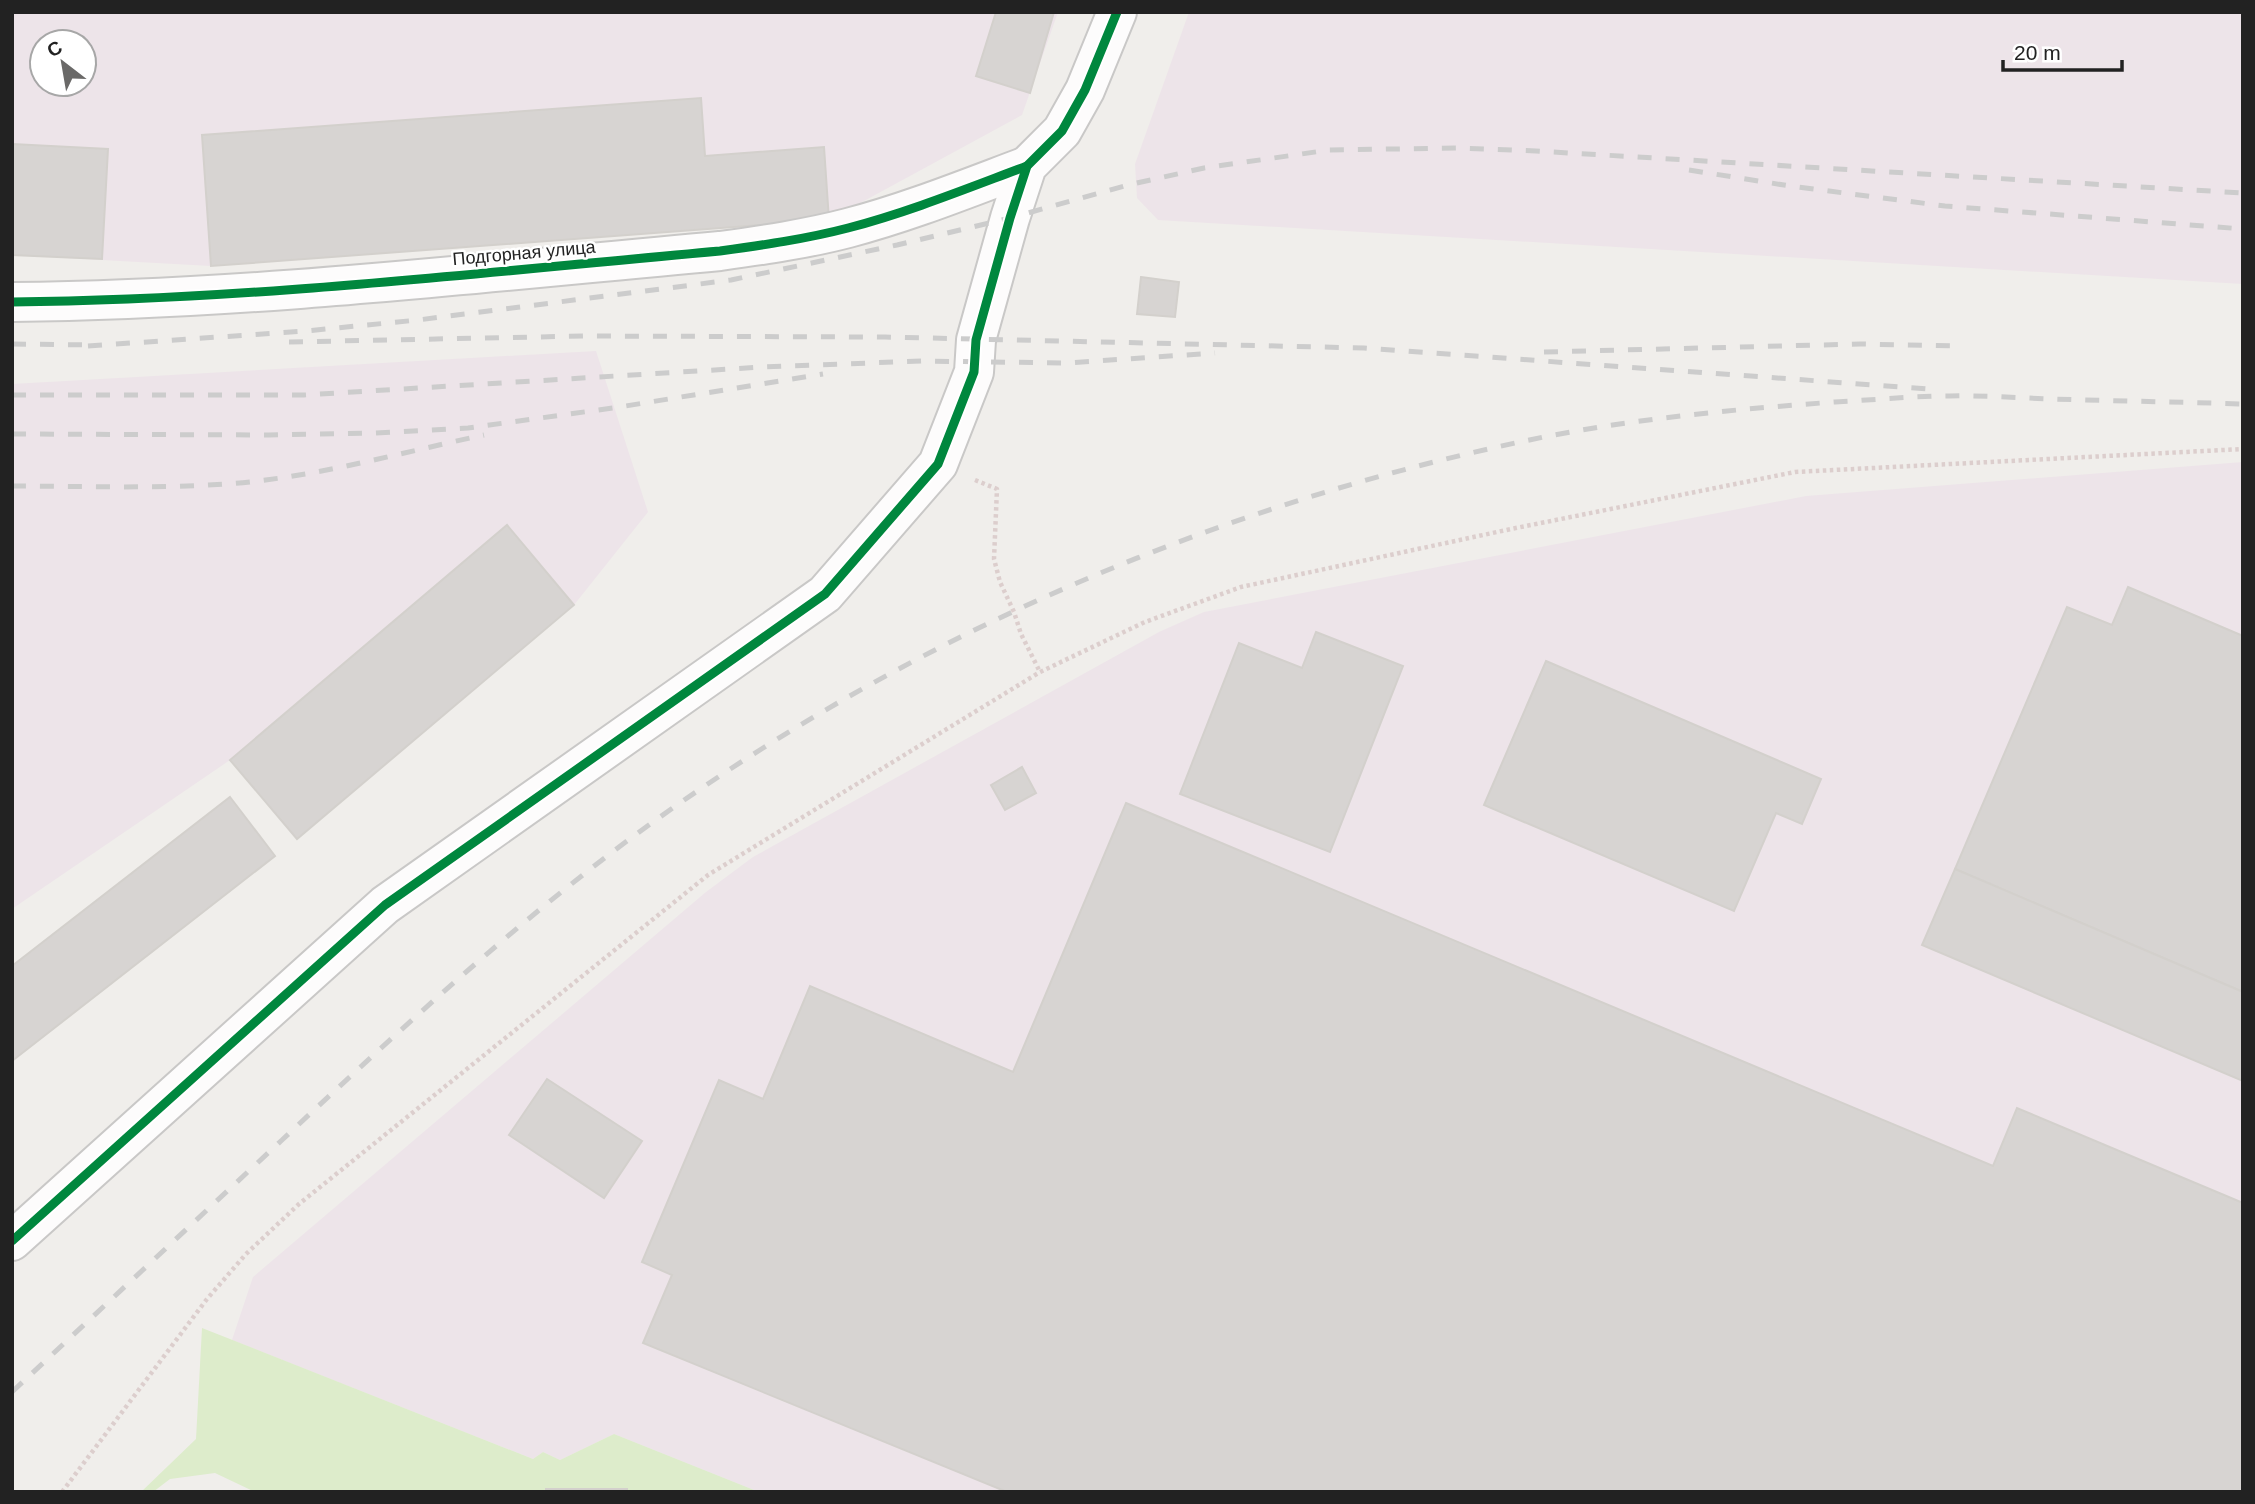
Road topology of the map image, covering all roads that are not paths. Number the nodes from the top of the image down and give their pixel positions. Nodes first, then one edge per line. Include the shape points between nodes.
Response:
1 (1117, 12) edge
2 (1027, 166) junction
3 (12, 302) edge
4 (12, 1241) edge

1 - 2 street via 1085,90 1062,131
2 - 3 street, Подгорная улица via 897,214 771,244 277,291
2 - 4 street via 976,340 974,372 938,464 825,594 385,905

